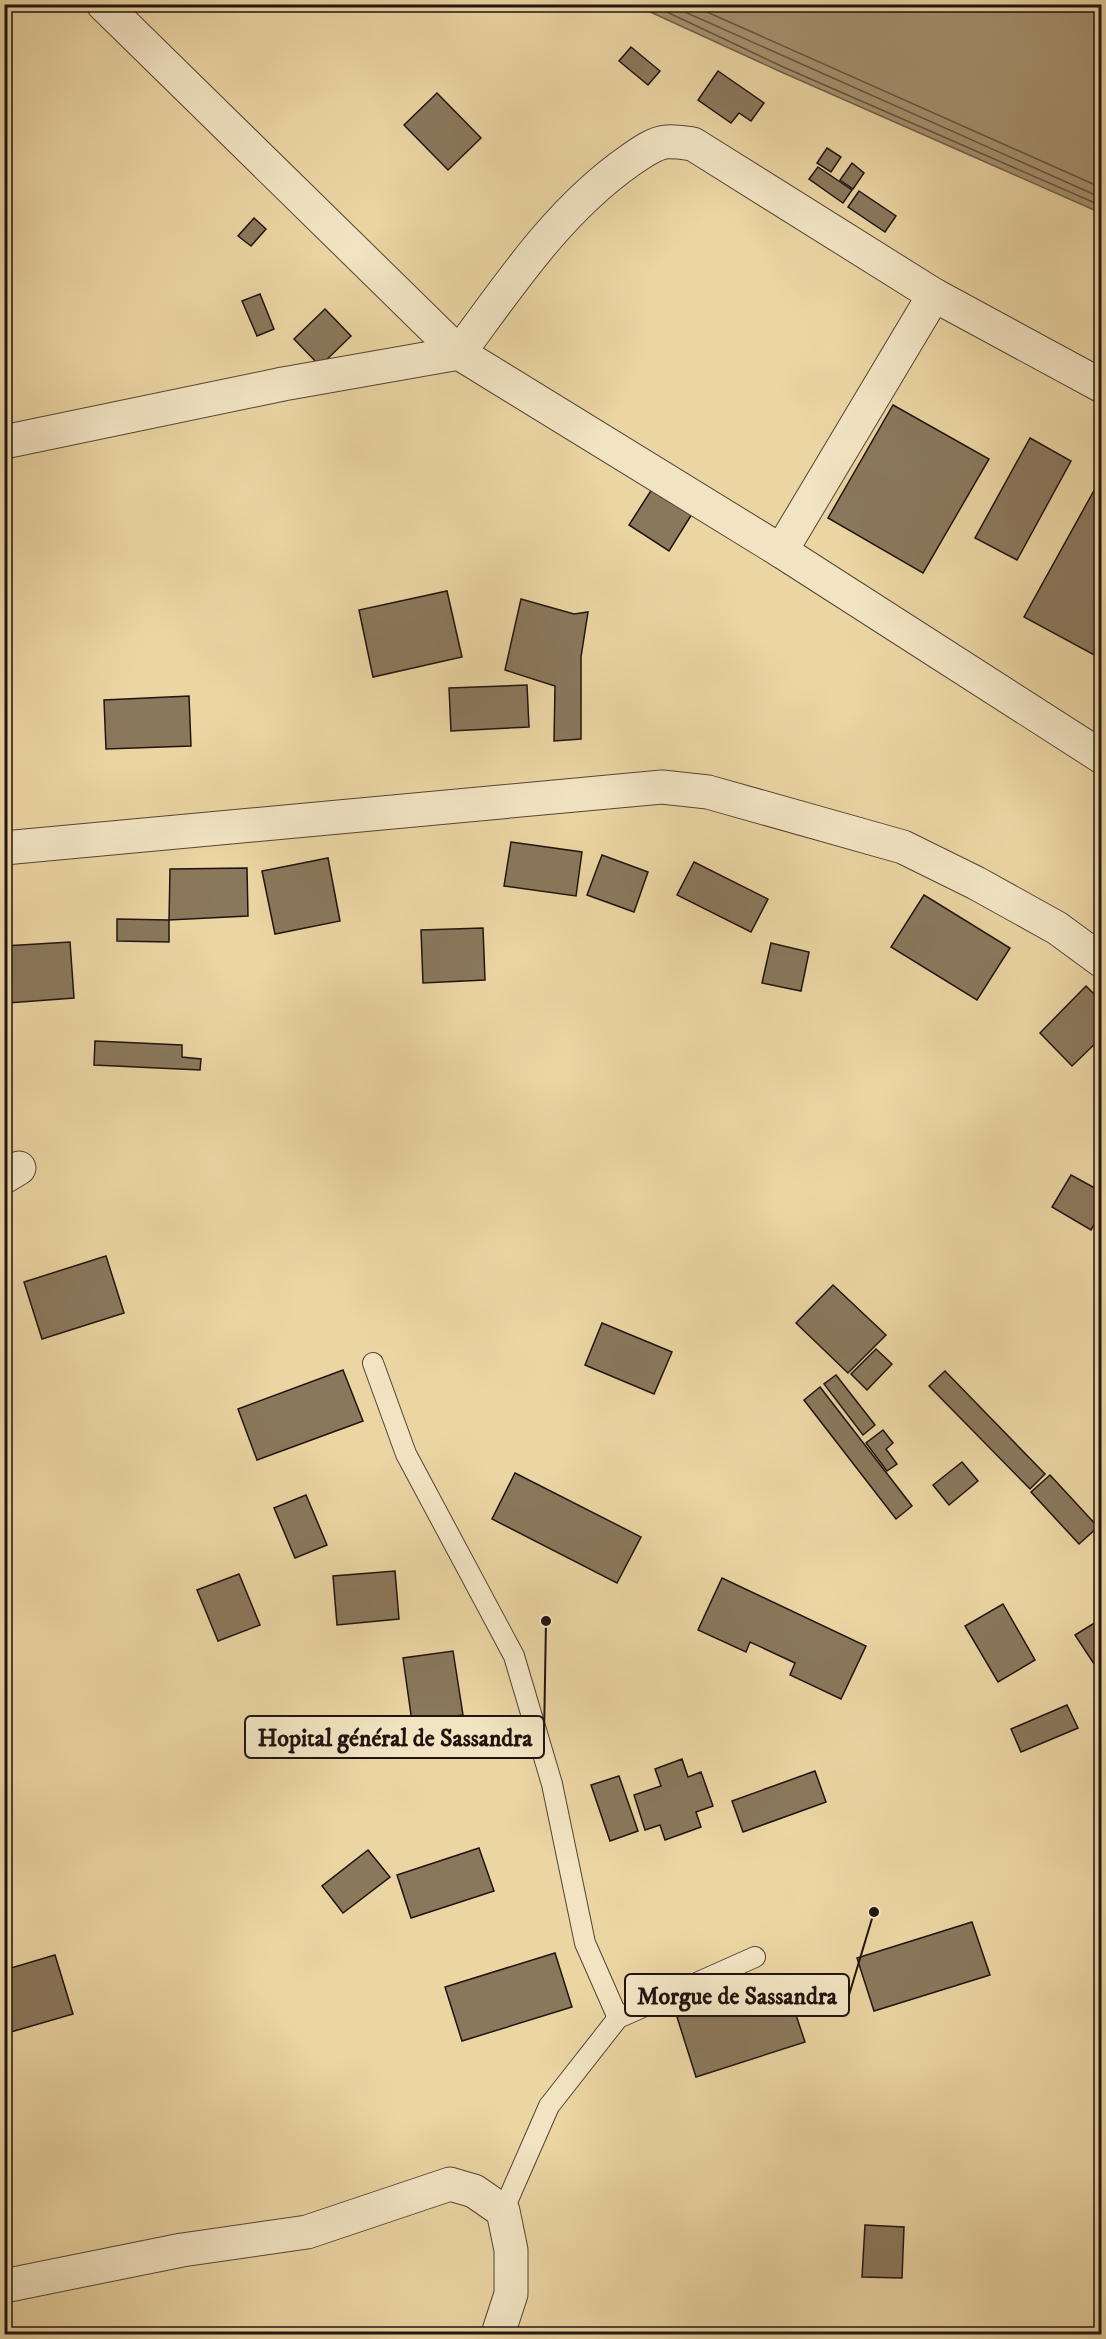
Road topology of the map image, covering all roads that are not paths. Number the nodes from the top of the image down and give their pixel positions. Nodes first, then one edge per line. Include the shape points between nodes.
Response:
1 (103, 4) edge
2 (934, 295) junction
3 (459, 353) junction
4 (1101, 386) edge
5 (4, 442) edge
6 (781, 550) junction
7 (1101, 757) edge
8 (4, 848) edge
9 (1101, 961) edge
10 (373, 1363) dead end
11 (755, 1957) dead end
12 (618, 2018) junction
13 (503, 2211) junction
14 (4, 2286) edge
15 (498, 2334) edge

1 - 3 street
2 - 3 street via 693,144 665,142 610,174 573,207 515,276
2 - 4 street
2 - 6 street
3 - 5 street via 283,384
3 - 6 street
6 - 7 street
8 - 9 street via 662,787 708,792 903,847 1057,928
10 - 12 lane via 406,1454 514,1656 552,1784 585,1943
11 - 12 lane
12 - 13 lane via 549,2106
13 - 14 street via 474,2191 450,2184 307,2232 182,2250
13 - 15 street via 511,2250 511,2294

